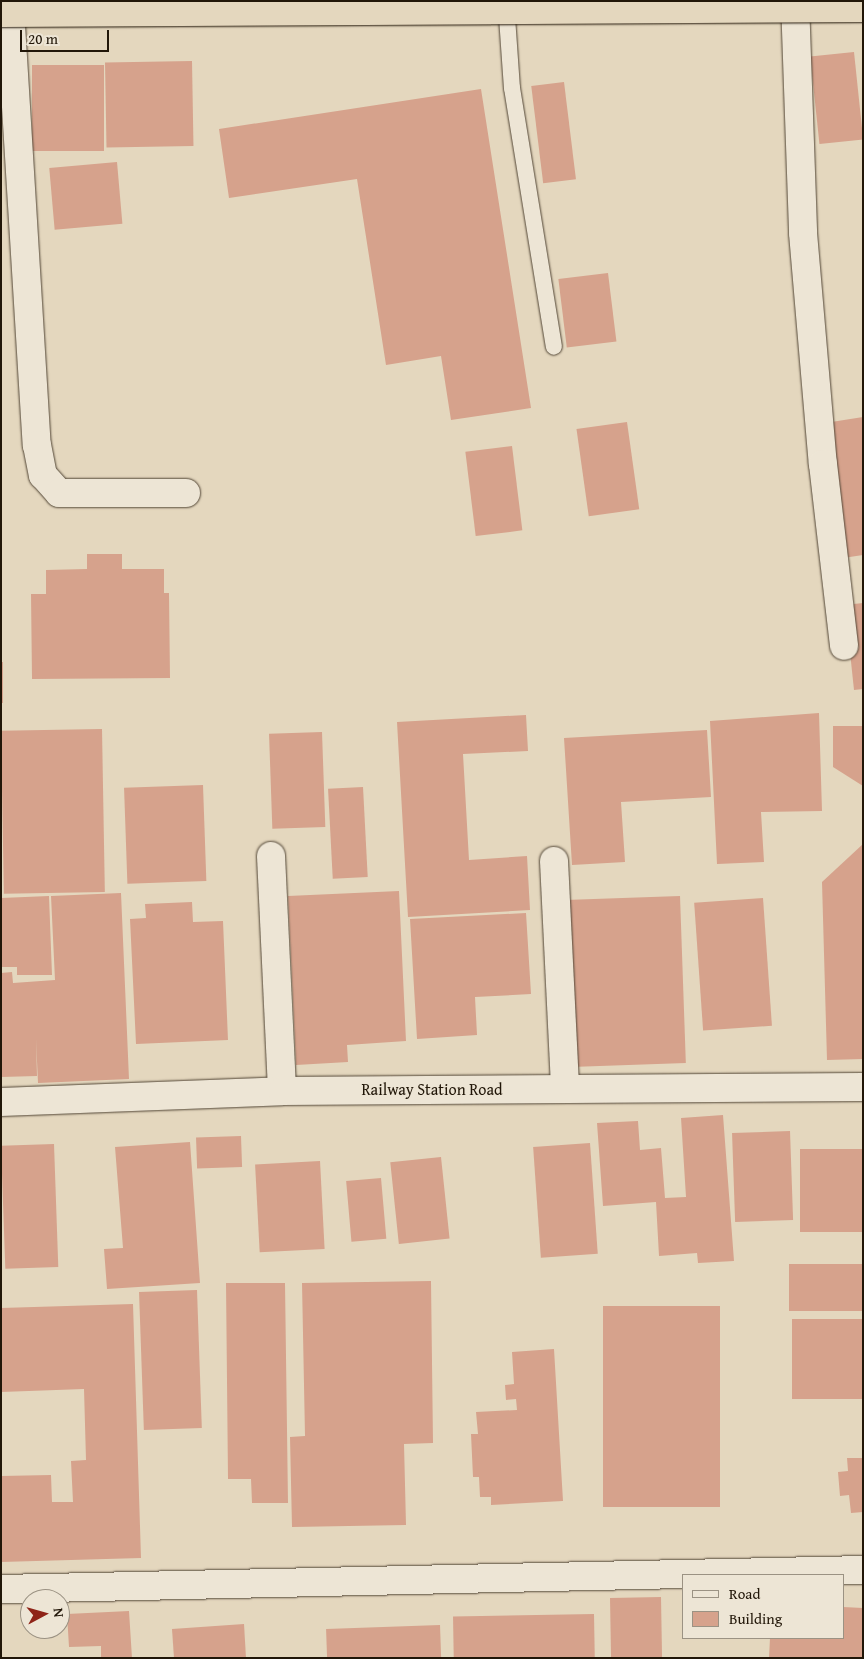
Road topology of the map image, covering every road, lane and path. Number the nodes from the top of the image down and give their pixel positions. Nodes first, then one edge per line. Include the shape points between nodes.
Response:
1 (795, 1) edge
2 (863, 8) edge
3 (507, 17) dead end
4 (6, 19) edge
5 (554, 347) dead end
6 (186, 493) dead end
7 (844, 646) dead end
8 (271, 856) dead end
9 (554, 861) dead end
10 (863, 1087) edge
11 (565, 1088) junction
12 (282, 1091) junction
13 (1, 1102) edge
14 (863, 1570) edge
15 (1, 1589) edge

1 - 7 street via 804,233 823,464
2 - 4 highway, bridge
3 - 5 lane via 512,88
4 - 6 street via 37,445 43,475 59,493
8 - 12 street
9 - 11 street
10 - 11 street, Railway Station Road
11 - 12 street, Railway Station Road
12 - 13 street, Railway Station Road
14 - 15 street

